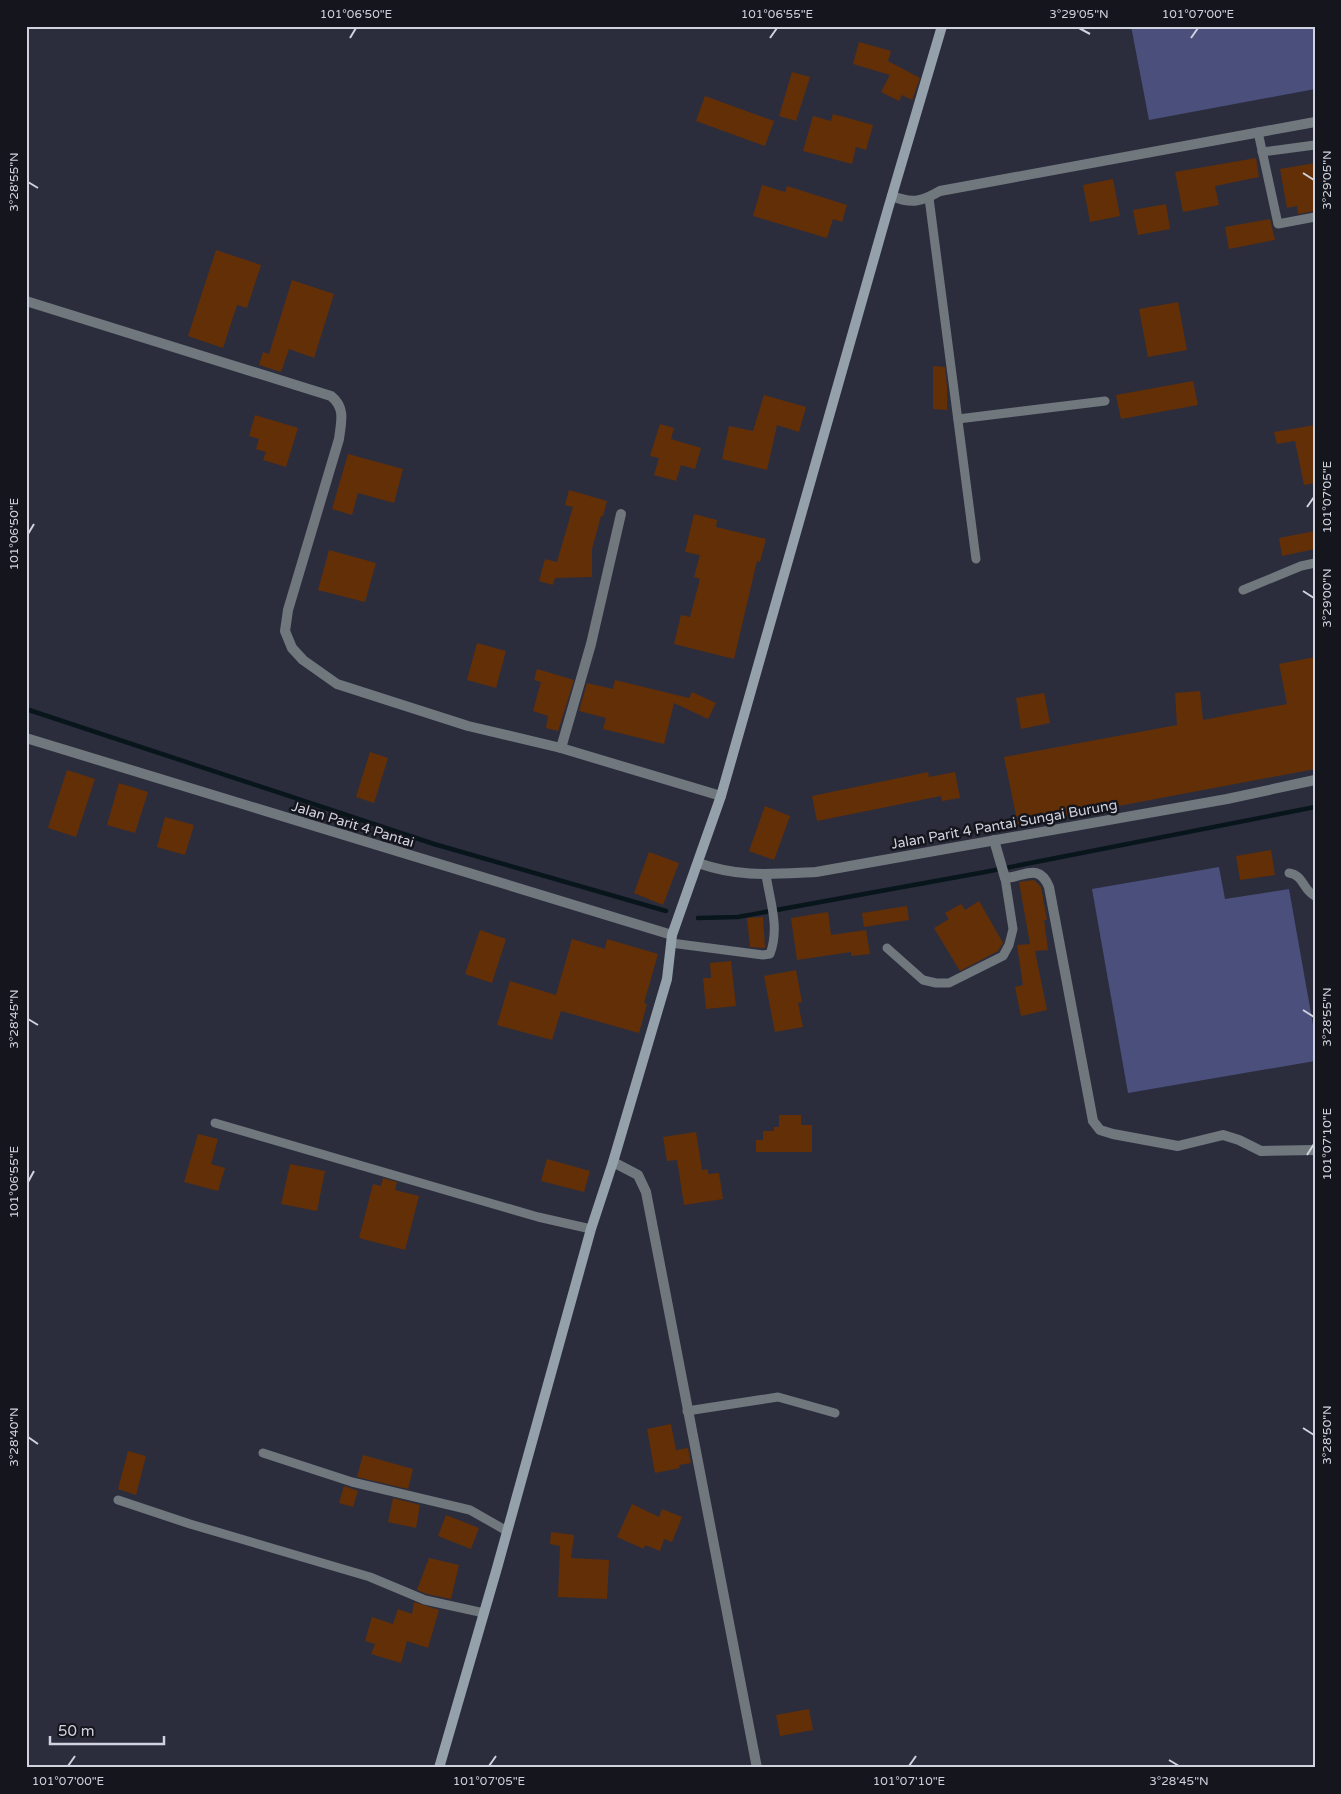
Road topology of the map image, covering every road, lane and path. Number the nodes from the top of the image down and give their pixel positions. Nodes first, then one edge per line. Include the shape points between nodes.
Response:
1 (942, 26) edge
2 (1315, 122) edge
3 (1258, 132) junction
4 (1315, 145) edge
5 (1262, 152) junction
6 (892, 196) junction
7 (928, 198) junction
8 (1315, 218) edge
9 (26, 301) edge
10 (1105, 401) dead end
11 (958, 419) junction
12 (621, 514) dead end
13 (976, 559) dead end
14 (1315, 563) edge
15 (1243, 590) dead end
16 (26, 738) edge
17 (561, 748) junction
18 (1315, 780) edge
19 (721, 796) junction
20 (994, 840) junction
21 (698, 863) junction
22 (1289, 873) dead end
23 (766, 875) junction
24 (1004, 875) junction
25 (1315, 896) edge
26 (672, 939) junction
27 (886, 948) dead end
28 (215, 1123) dead end
29 (1315, 1150) edge
30 (613, 1162) junction
31 (591, 1229) junction
32 (687, 1411) junction
33 (835, 1413) dead end
34 (263, 1453) dead end
35 (118, 1500) dead end
36 (507, 1531) junction
37 (484, 1613) junction
38 (439, 1768) edge
39 (757, 1768) edge

1 - 6 street
2 - 3 street
3 - 5 lane
3 - 7 street via 940,191
4 - 5 lane
5 - 8 lane via 1278,224
6 - 7 street via 915,202
6 - 19 street
7 - 11 lane
9 - 17 street via 336,400 342,418 339,439 288,610 285,631 292,648 337,684 468,726
10 - 11 lane
11 - 13 lane
12 - 17 street via 591,644
14 - 15 lane
16 - 26 street, Jalan Parit 4 Pantai
17 - 19 street
18 - 20 street, Jalan Parit 4 Pantai Sungai Burung via 1227,800
19 - 21 street
20 - 23 street, Jalan Parit 4 Pantai Sungai Burung via 816,872
20 - 24 street
21 - 23 street, Jalan Parit 4 Pantai Sungai Burung via 718,870
21 - 26 street
22 - 25 lane via 1296,874
23 - 26 lane via 774,918 774,942 770,954
24 - 27 lane via 1012,929 1003,956 948,983 936,983 923,980
24 - 29 street via 1038,874 1049,887 1093,1121 1100,1130 1178,1146 1223,1135 1261,1151
26 - 30 street via 667,979
28 - 31 lane via 538,1217
30 - 31 street
30 - 32 street via 638,1175 646,1192
31 - 36 street
32 - 33 lane via 778,1397
32 - 39 street
34 - 36 lane via 352,1482 470,1510
35 - 37 lane via 370,1577 425,1600
36 - 37 street
37 - 38 street

